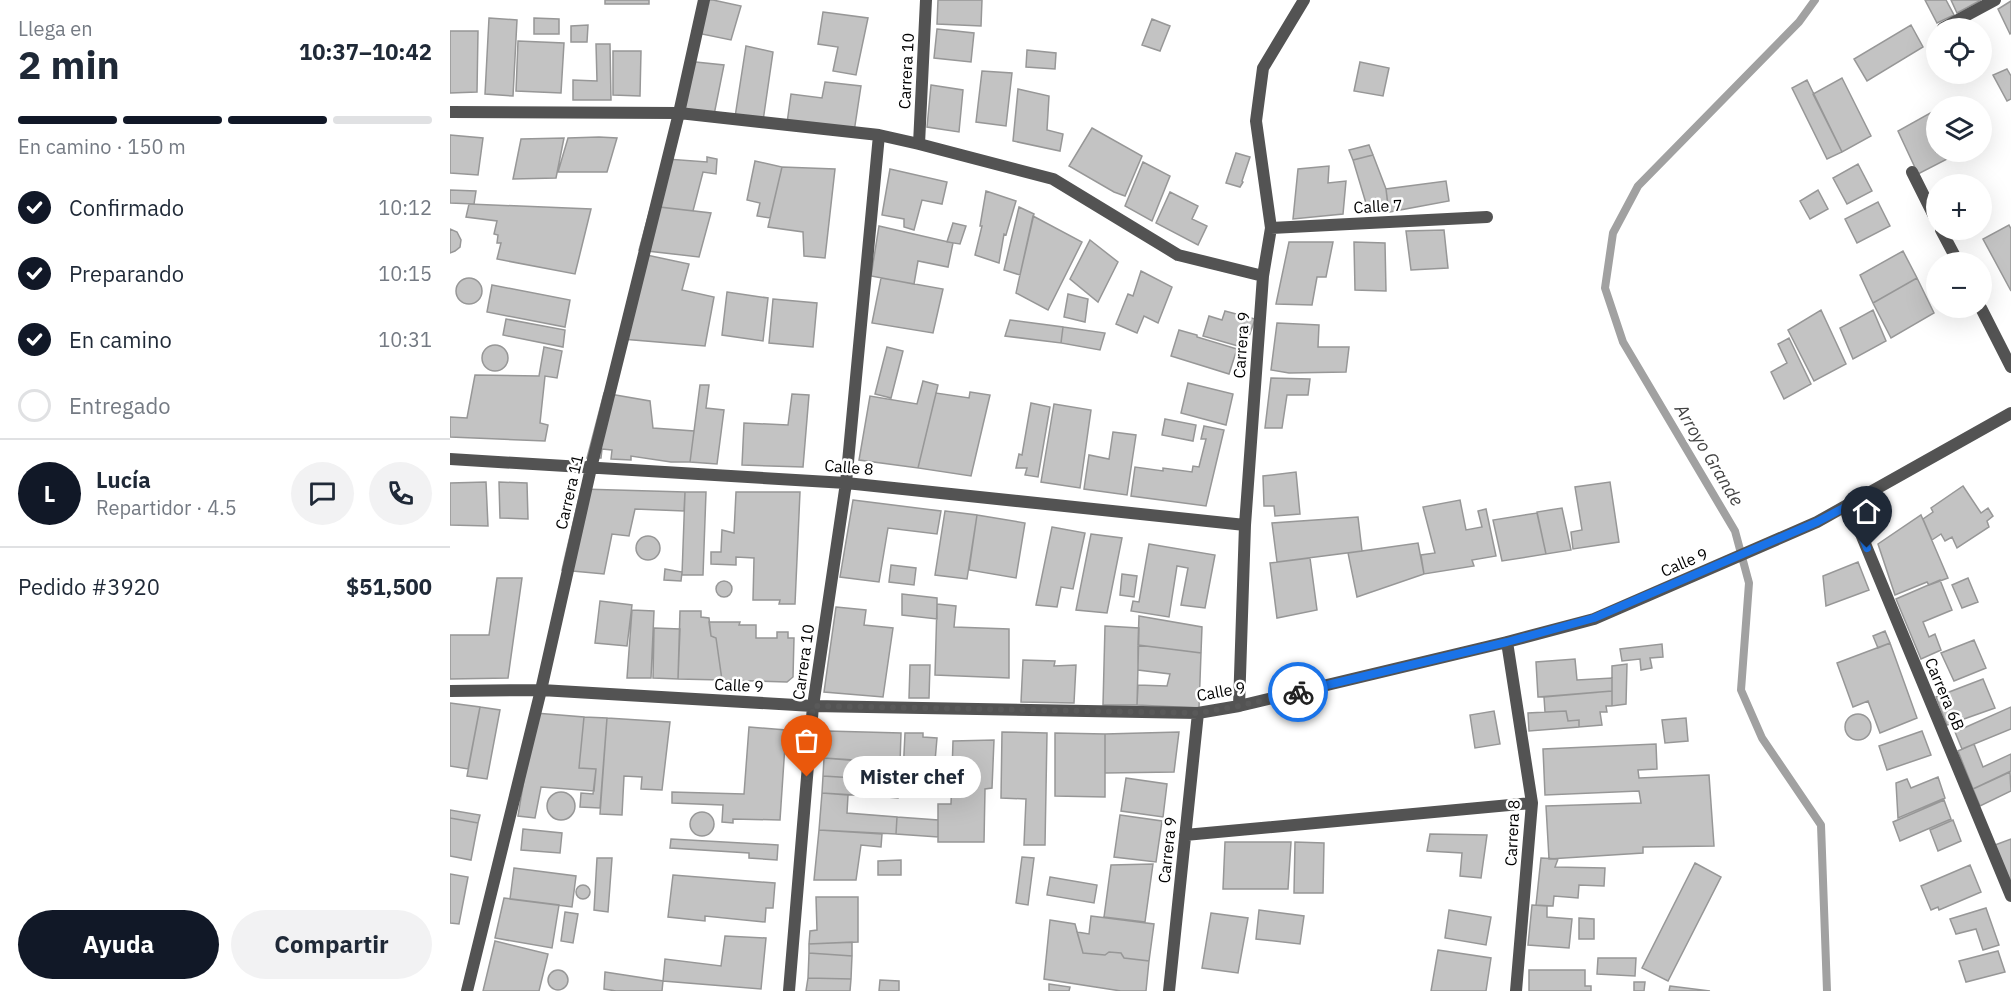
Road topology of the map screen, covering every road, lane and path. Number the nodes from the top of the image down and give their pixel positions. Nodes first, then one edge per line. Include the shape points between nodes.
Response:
1 (704, 0) edge
2 (926, 0) edge
3 (1304, 0) edge
4 (1995, 0) edge
5 (1962, 18) edge
6 (450, 112) edge
7 (679, 113) junction
8 (879, 135) junction
9 (919, 144) junction
10 (1912, 172) dead end
11 (1926, 200) edge
12 (1487, 217) dead end
13 (1271, 228) junction
14 (1263, 276) junction
15 (1986, 318) edge
16 (2011, 367) edge
17 (2011, 413) edge
18 (450, 459) edge
19 (591, 468) junction
20 (846, 483) junction
21 (1849, 505) junction
22 (1245, 525) junction
23 (1507, 642) junction
24 (541, 690) junction
25 (450, 692) edge
26 (813, 706) junction
27 (1239, 706) junction
28 (1198, 713) junction
29 (1532, 803) junction
30 (1185, 835) junction
31 (2011, 896) edge
32 (467, 991) edge
33 (789, 991) edge
34 (1169, 991) edge
35 (1516, 991) edge

1 - 7 street, Carrera 11
2 - 9 street, Carrera 10
3 - 13 street, Carrera 9 via 1263,68 1256,121
4 - 5 street
6 - 7 street
7 - 8 street
7 - 19 street, Carrera 11
8 - 9 street
8 - 20 street, Carrera 10
9 - 14 street via 1053,179 1178,255
10 - 11 street
12 - 13 street, Calle 7
13 - 14 street, Carrera 9
14 - 22 street, Carrera 9
15 - 16 street
17 - 21 street, Calle 9
18 - 19 street, Calle 8
19 - 20 street, Calle 8
19 - 24 street, Carrera 11
20 - 22 street, Calle 8
20 - 26 street, Carrera 10
21 - 23 street, Calle 9 via 1594,618
21 - 31 street, Carrera 6B
22 - 27 street, Carrera 9
23 - 27 street, Calle 9
23 - 29 street, Carrera 8
24 - 25 street, Calle 9
24 - 26 street, Calle 9
24 - 32 street, Carrera 11
26 - 28 street, Calle 9
26 - 33 street, Carrera 10
27 - 28 street, Calle 9
28 - 30 street, Carrera 9
29 - 30 street
29 - 35 street, Carrera 8
30 - 34 street, Carrera 9

